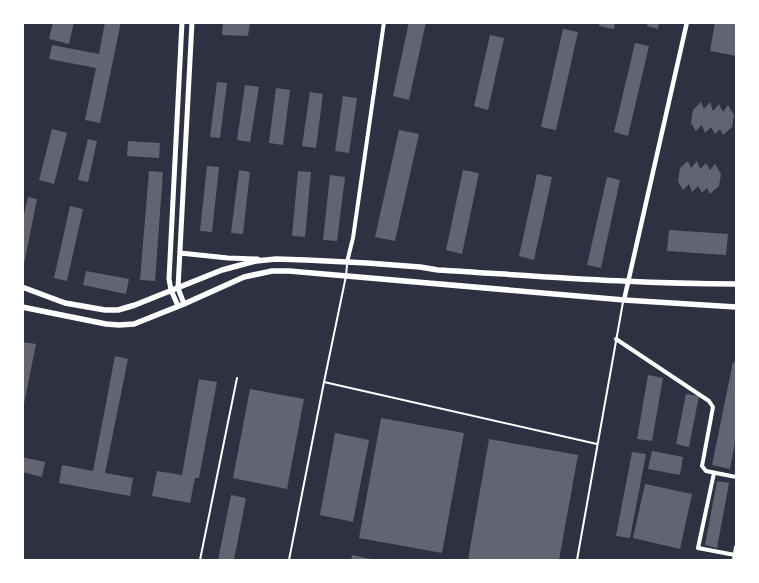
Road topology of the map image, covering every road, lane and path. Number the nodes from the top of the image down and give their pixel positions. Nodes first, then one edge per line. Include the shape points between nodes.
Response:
1 (182, 22) edge
2 (192, 22) edge
3 (384, 22) edge
4 (687, 22) edge
5 (180, 253) junction
6 (276, 260) junction
7 (347, 263) junction
8 (346, 276) junction
9 (628, 281) junction
10 (736, 284) edge
11 (22, 287) edge
12 (178, 288) junction
13 (171, 290) junction
14 (624, 300) junction
15 (184, 304) junction
16 (178, 306) junction
17 (736, 307) edge
18 (22, 308) edge
19 (616, 339) junction
20 (237, 378) dead end
21 (324, 382) junction
22 (597, 444) junction
23 (714, 473) junction
24 (736, 477) edge
25 (736, 547) edge
26 (735, 554) junction
27 (200, 560) edge
28 (289, 560) edge
29 (576, 560) edge
30 (734, 560) edge

1 - 13 main road
2 - 5 main road
3 - 7 street
4 - 9 street
5 - 6 main road
5 - 12 main road
6 - 7 highway
6 - 12 highway via 246,263
7 - 8 lane
7 - 9 highway
8 - 14 highway
8 - 15 highway via 272,271 244,278
8 - 21 lane
9 - 10 highway
9 - 14 street
11 - 13 highway via 65,303 105,310 135,306
12 - 13 highway
12 - 15 main road
13 - 16 main road
14 - 17 highway
14 - 19 lane
15 - 16 highway
16 - 18 highway via 134,324 120,325
19 - 22 lane
19 - 23 street via 710,401 714,407 702,466
20 - 27 lane
21 - 22 lane
21 - 28 lane
22 - 29 lane
23 - 24 street
23 - 26 street via 698,548
25 - 26 street
26 - 30 street

